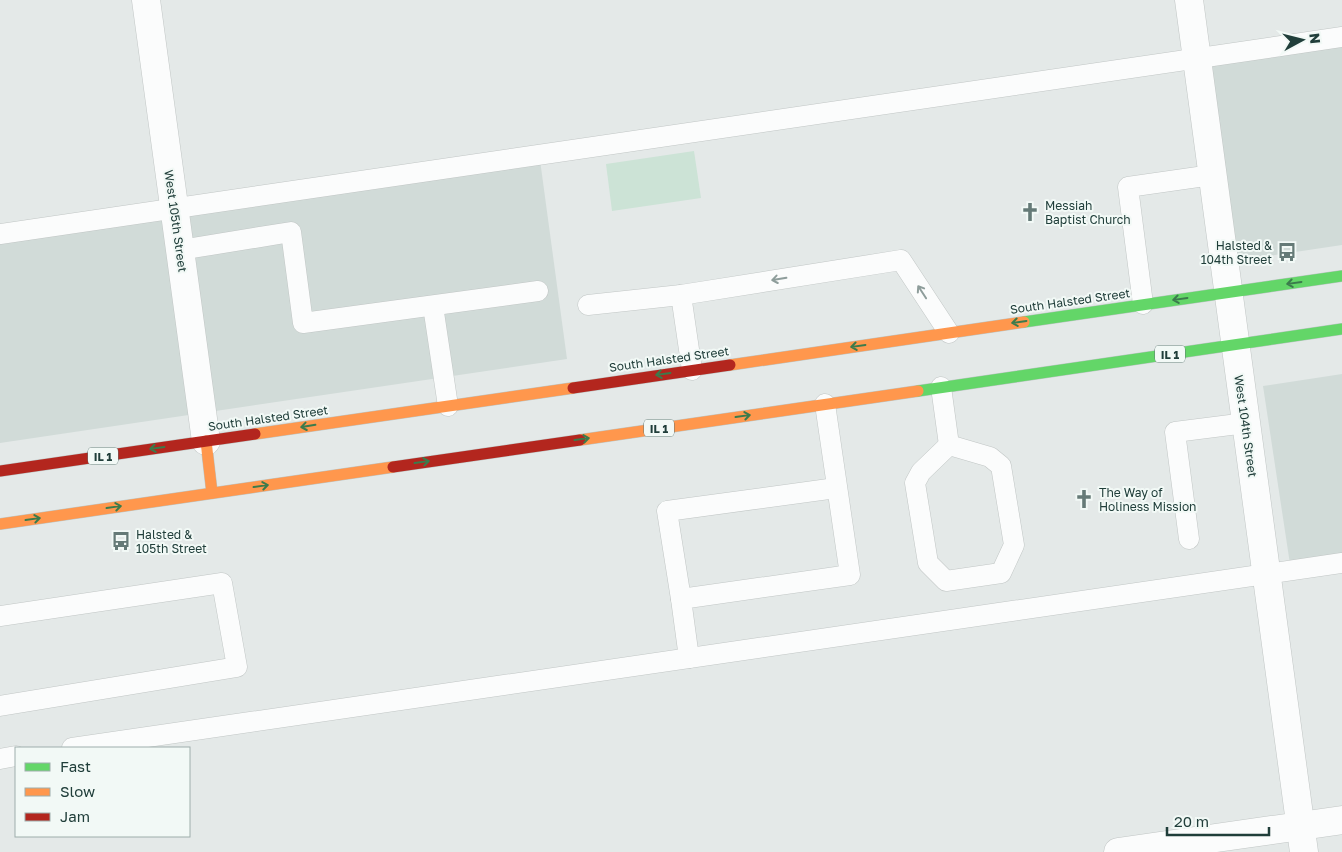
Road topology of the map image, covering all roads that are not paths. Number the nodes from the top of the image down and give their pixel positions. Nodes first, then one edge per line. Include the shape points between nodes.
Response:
1 (146, 0) edge
2 (1189, 0) edge
3 (1342, 37) edge
4 (1196, 58) junction
5 (1212, 175) junction
6 (174, 208) junction
7 (0, 234) edge
8 (180, 250) junction
9 (1342, 276) edge
10 (538, 291) dead end
11 (1228, 292) junction
12 (681, 295) junction
13 (1143, 304) junction
14 (588, 305) dead end
15 (433, 306) junction
16 (1342, 329) edge
17 (949, 333) junction
18 (1235, 344) junction
19 (692, 370) junction
20 (941, 387) junction
21 (825, 404) junction
22 (448, 406) junction
23 (1246, 423) junction
24 (206, 441) junction
25 (948, 445) junction
26 (0, 471) edge
27 (836, 488) junction
28 (212, 492) junction
29 (0, 524) edge
30 (1189, 539) dead end
31 (1342, 563) edge
32 (1266, 574) junction
33 (681, 599) junction
34 (0, 616) edge
35 (689, 658) junction
36 (0, 706) edge
37 (79, 747) edge
38 (15, 756) edge
39 (0, 759) edge
40 (1342, 820) edge
41 (1300, 826) junction
42 (1118, 852) edge
43 (1304, 852) edge

1 - 6 street, West 105th Street
2 - 4 street, West 104th Street
3 - 4 lane
4 - 5 street, West 104th Street
4 - 6 lane
5 - 11 street, West 104th Street
5 - 13 lane via 1128,187
6 - 7 lane
6 - 8 street, West 105th Street
8 - 15 lane via 291,232 303,324
8 - 24 street, West 105th Street
9 -> 11 main road, South Halsted Street / IL 1
10 - 15 lane
11 -> 13 main road, South Halsted Street / IL 1
11 - 18 street, West 104th Street
12 - 14 lane
17 -> 12 lane via 901,260
12 - 19 lane
13 -> 17 main road, South Halsted Street / IL 1
15 - 22 lane
16 - 18 main road, IL 1
17 -> 19 main road, South Halsted Street / IL 1
18 - 20 main road, IL 1
18 - 23 street, West 104th Street
19 -> 22 main road, South Halsted Street / IL 1
20 - 21 main road, IL 1
20 - 25 lane
21 - 27 lane
28 -> 21 main road, IL 1
22 -> 24 main road, South Halsted Street / IL 1
23 - 30 lane via 1175,432
23 - 32 street, West 104th Street
24 -> 26 main road, South Halsted Street / IL 1
24 - 28 main road
25 - 25 lane via 990,457 1001,466 1014,545 1002,573 946,581 928,563 915,483 921,472
27 - 33 lane via 850,575
27 - 33 lane via 667,511
29 -> 28 main road, IL 1
31 - 32 lane
32 - 35 lane
32 - 41 street, West 104th Street
33 - 35 lane
34 - 36 lane via 222,583 237,667
35 - 37 lane
38 - 39 lane
40 - 41 street
41 - 42 street
41 - 43 street, West 104th Street

